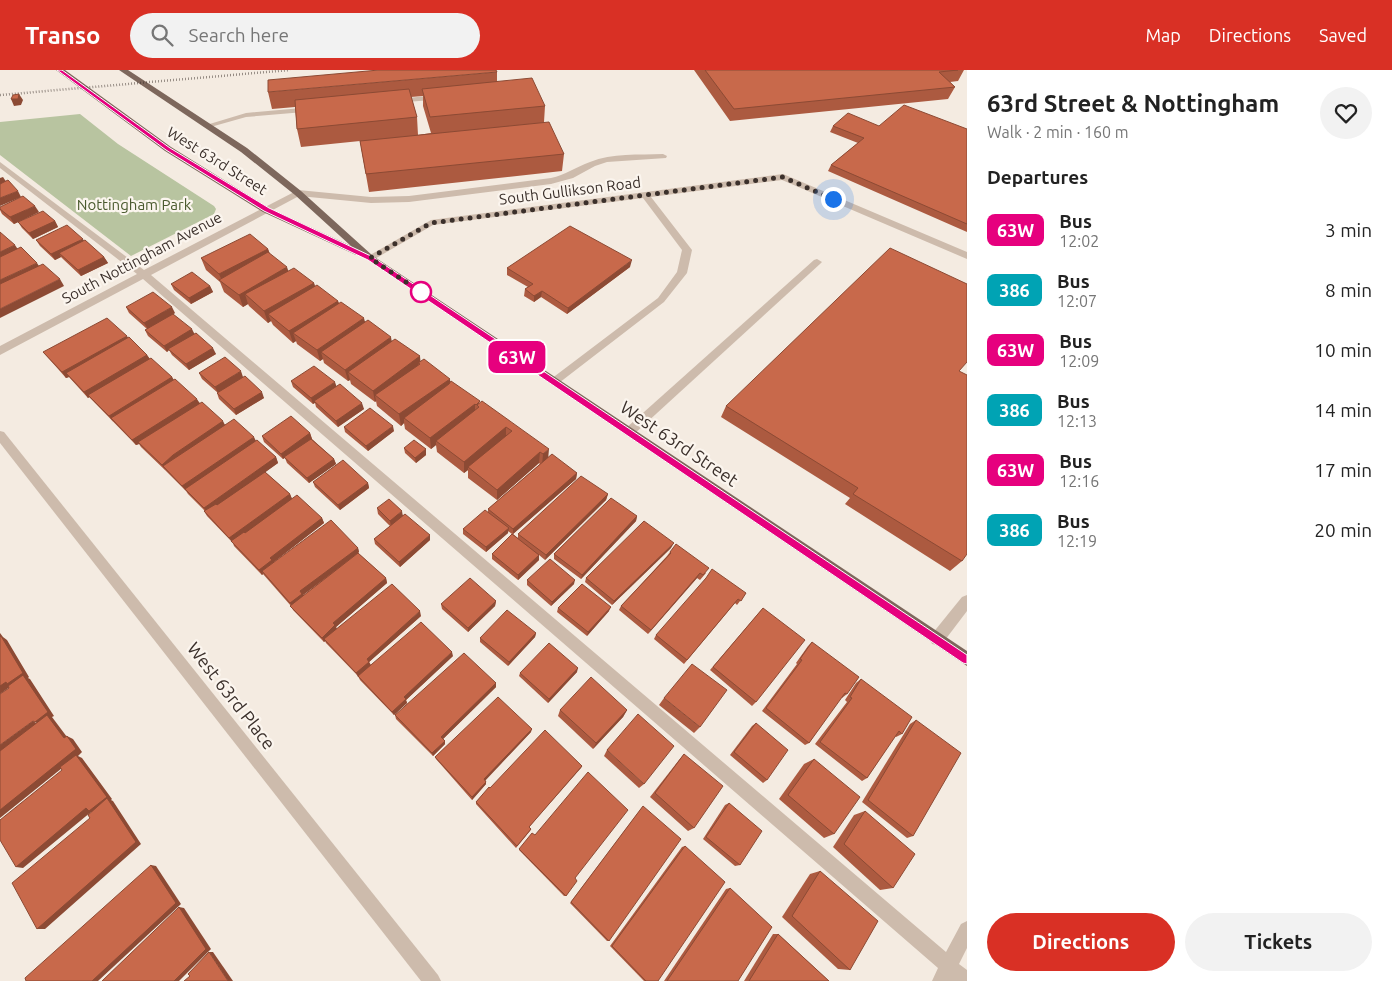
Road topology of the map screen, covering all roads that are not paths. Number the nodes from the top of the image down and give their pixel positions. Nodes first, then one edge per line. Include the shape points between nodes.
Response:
1 (60, 70) edge
2 (123, 70) edge
3 (449, 96) edge
4 (391, 102) edge
5 (323, 108) edge
6 (207, 126) junction
7 (664, 156) dead end
8 (0, 164) edge
9 (298, 193) junction
10 (646, 195) junction
11 (266, 210) junction
12 (967, 256) edge
13 (370, 258) junction
14 (817, 262) dead end
15 (144, 274) junction
16 (0, 351) edge
17 (555, 382) junction
18 (629, 432) junction
19 (0, 435) edge
20 (967, 601) edge
21 (937, 639) junction
22 (967, 659) edge
23 (967, 930) edge
24 (945, 973) edge
25 (432, 981) edge
26 (966, 981) edge

1 - 11 main road, West 63rd Street via 168,149
2 - 6 main road, West 63rd Street
3 - 4 street
5 - 6 street via 246,115
6 - 9 main road, West 63rd Street via 244,150
7 - 9 street via 606,160 550,181 409,198 371,200
8 - 15 street
9 - 11 street, South Nottingham Avenue
9 - 13 main road, West 63rd Street
10 - 12 street, South Gullikson Road via 783,177
10 - 13 street, South Gullikson Road via 431,223
10 - 17 street via 687,250 682,273 661,300
11 - 13 main road, West 63rd Street
11 - 15 street, South Nottingham Avenue
13 - 17 main road, West 63rd Street
14 - 18 street
15 - 16 street, South Nottingham Avenue
15 - 24 street
17 - 18 main road, West 63rd Street
18 - 21 main road, West 63rd Street
19 - 25 street, West 63rd Place
20 - 21 street
21 - 22 main road, West 63rd Street
23 - 24 street
24 - 26 street

